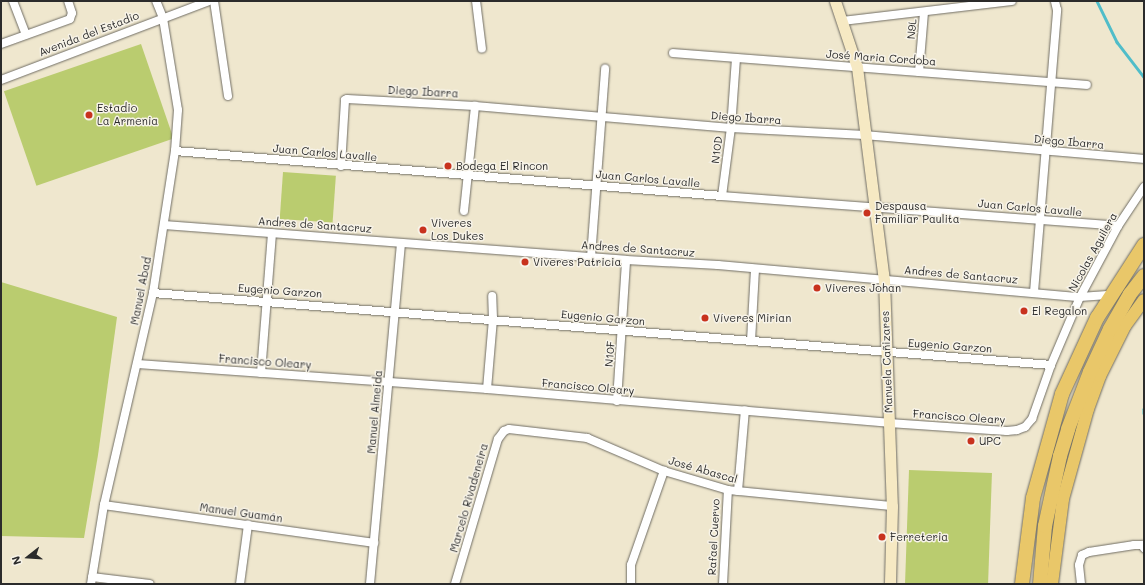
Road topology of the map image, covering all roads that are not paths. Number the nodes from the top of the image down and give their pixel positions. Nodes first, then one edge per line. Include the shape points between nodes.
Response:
1 (13, 1) edge
2 (68, 1) edge
3 (156, 1) edge
4 (208, 1) edge
5 (214, 1) edge
6 (476, 1) edge
7 (835, 1) edge
8 (1012, 1) edge
9 (1055, 1) edge
10 (924, 12) junction
11 (163, 18) junction
12 (842, 21) junction
13 (26, 34) junction
14 (1, 44) edge
15 (482, 49) dead end
16 (673, 53) dead end
17 (736, 58) junction
18 (857, 67) junction
19 (605, 68) dead end
20 (919, 72) junction
21 (1, 80) edge
22 (1052, 82) junction
23 (1087, 85) dead end
24 (228, 96) dead end
25 (475, 106) junction
26 (602, 117) junction
27 (730, 128) junction
28 (866, 136) junction
29 (175, 151) junction
30 (1045, 151) junction
31 (1144, 159) edge
32 (341, 166) junction
33 (468, 175) junction
34 (596, 186) junction
35 (1144, 187) edge
36 (722, 196) junction
37 (875, 207) junction
38 (464, 211) dead end
39 (1040, 220) junction
40 (164, 225) junction
41 (1118, 226) junction
42 (272, 233) junction
43 (401, 243) junction
44 (1144, 245) edge
45 (591, 257) junction
46 (626, 260) junction
47 (755, 268) junction
48 (1144, 276) edge
49 (884, 280) junction
50 (1034, 292) junction
51 (153, 293) junction
52 (1111, 295) junction
53 (492, 296) dead end
54 (1080, 297) junction
55 (1144, 300) edge
56 (266, 301) junction
57 (395, 311) junction
58 (492, 320) junction
59 (622, 332) junction
60 (751, 341) junction
61 (888, 352) junction
62 (138, 364) junction
63 (1051, 365) junction
64 (261, 374) junction
65 (388, 382) junction
66 (487, 389) junction
67 (617, 401) junction
68 (745, 410) junction
69 (1032, 419) joint
70 (889, 423) junction
71 (515, 428) joint
72 (664, 471) junction
73 (728, 490) junction
74 (738, 491) junction
75 (104, 505) junction
76 (892, 506) junction
77 (248, 525) junction
78 (374, 543) junction
79 (1143, 547) edge
80 (91, 580) edge
81 (150, 584) edge
82 (240, 584) edge
83 (370, 584) edge
84 (455, 584) edge
85 (631, 584) edge
86 (723, 584) edge
87 (890, 584) edge
88 (1022, 584) edge
89 (1040, 584) edge
90 (1052, 584) edge
91 (1081, 584) edge

1 - 13 street
2 - 13 street via 72,13 70,19
3 - 11 street, Manuel Abad
4 - 11 street, Avenida del Estadio
5 - 24 street
6 - 15 street
7 - 12 street, Manuela Cañizares
8 - 10 street
9 - 22 street via 1058,10
10 - 12 street
10 - 20 street, N9L
11 - 21 street, Avenida del Estadio
11 - 29 street, Manuel Abad via 178,110
12 - 18 street, Manuela Cañizares
13 - 14 street
16 - 17 street, José Maria Cordoba
17 - 18 street, José Maria Cordoba
17 - 27 street, N10D
18 - 20 street, José Maria Cordoba
18 - 28 street, Manuela Cañizares
19 - 26 street
20 - 22 street, José Maria Cordoba
22 - 23 street, José Maria Cordoba
22 - 30 street
25 - 26 street, Diego Ibarra
25 - 32 street, Diego Ibarra via 346,100
25 - 33 street
26 - 27 street, Diego Ibarra
26 - 34 street
27 - 28 street, Diego Ibarra
27 - 36 street, N10D
28 - 30 street, Diego Ibarra
28 - 37 street, Manuela Cañizares
29 - 32 street, Juan Carlos Lavalle
29 - 40 street, Manuel Abad
30 - 31 street, Diego Ibarra
30 - 39 street
32 - 33 street, Juan Carlos Lavalle
33 - 34 street, Juan Carlos Lavalle
33 - 38 street
34 - 36 street, Juan Carlos Lavalle
34 - 45 street
35 - 41 street, Nicolas Aguilera
36 - 37 street, Juan Carlos Lavalle
37 - 39 street, Juan Carlos Lavalle
37 - 49 street, Manuela Cañizares
39 - 41 street, Juan Carlos Lavalle
39 - 50 street
40 - 42 street, Andres de Santacruz
40 - 51 street, Manuel Abad
41 - 54 street, Nicolas Aguilera
42 - 43 street, Andres de Santacruz
42 - 56 street
43 - 45 street, Andres de Santacruz
43 - 57 street, Manuel Almeida
44 - 52 highway
45 - 46 street, Andres de Santacruz
46 - 47 street, Andres de Santacruz
46 - 59 street, N10F
47 - 49 street, Andres de Santacruz
47 - 60 street
48 - 89 highway via 1130,294 1110,329 1068,429 1045,526
49 - 50 street, Andres de Santacruz
49 - 61 street, Manuela Cañizares
50 - 54 street, Andres de Santacruz
51 - 56 street, Eugenio Garzon
51 - 62 street, Manuel Abad
52 - 54 street, Andres de Santacruz
52 - 88 highway via 1084,344 1062,394 1033,498
53 - 58 street
54 - 63 street, Nicolas Aguilera
55 - 90 main road via 1125,326 1100,376 1088,409 1063,499
56 - 57 street, Eugenio Garzon
56 - 64 street
57 - 58 street, Eugenio Garzon
57 - 65 street, Manuel Almeida
58 - 59 street, Eugenio Garzon
58 - 66 street
59 - 60 street, Eugenio Garzon
59 - 67 street, N10F
60 - 61 street, Eugenio Garzon
61 - 63 street, Eugenio Garzon
61 - 70 street, Manuela Cañizares
62 - 64 street, Francisco Oleary
62 - 75 street, Manuel Abad
63 - 69 street, Nicolas Aguilera
64 - 65 street, Francisco Oleary
65 - 66 street, Francisco Oleary
65 - 78 street, Manuel Almeida
66 - 67 street, Francisco Oleary
67 - 68 street, Francisco Oleary
68 - 70 street, Francisco Oleary
68 - 74 street
69 - 70 street, Francisco Oleary via 1023,429 1011,431
70 - 76 street, Manuela Cañizares
71 - 72 street, José Abascal via 587,438
71 - 84 street, Marcelo Rivadeneira via 504,430 498,438
72 - 73 street, José Abascal
72 - 85 street via 632,565
73 - 74 street, José Abascal
73 - 86 street, Rafael Cuervo
74 - 76 street, José Abascal
75 - 77 street, Manuel Guamán
75 - 80 street, Manuel Abad
76 - 87 street, Manuela Cañizares
77 - 78 street, Manuel Guamán
77 - 82 street
78 - 83 street, Manuel Almeida
79 - 91 street via 1089,552 1082,555 1079,565
80 - 81 street

